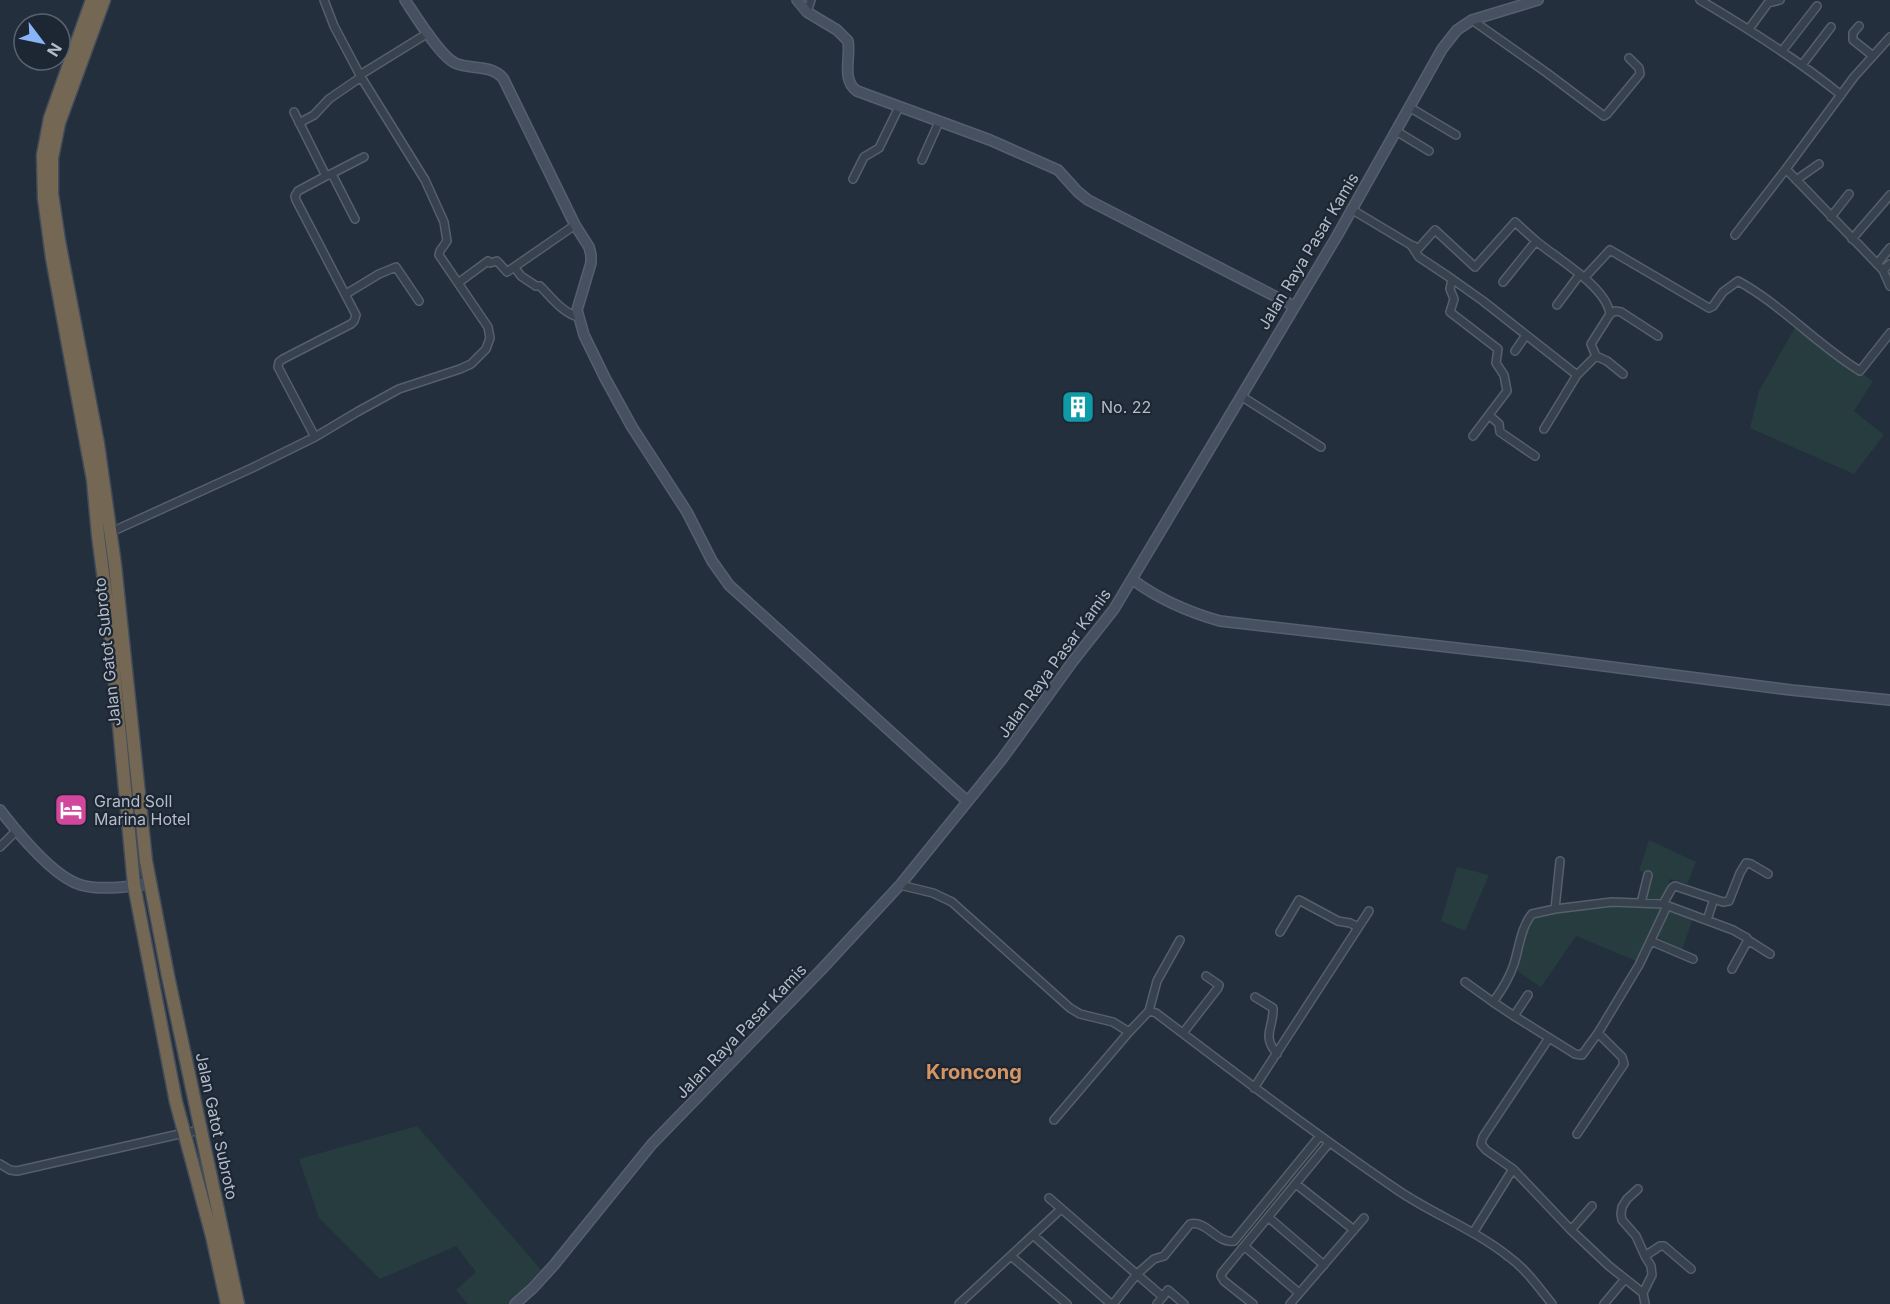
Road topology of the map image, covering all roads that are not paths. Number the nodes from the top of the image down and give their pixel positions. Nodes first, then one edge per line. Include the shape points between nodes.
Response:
1 (92, 0) edge
2 (104, 0) edge
3 (324, 0) edge
4 (405, 0) edge
5 (797, 0) edge
6 (811, 0) edge
7 (1535, 0) edge
8 (1700, 0) edge
9 (1780, 0) edge
10 (1817, 6) dead end
11 (807, 12) junction
12 (1472, 20) junction
13 (1859, 26) dead end
14 (1831, 27) dead end
15 (1749, 28) junction
16 (428, 33) junction
17 (1890, 37) edge
18 (1782, 51) junction
19 (1873, 56) junction
20 (1629, 58) dead end
21 (1802, 65) junction
22 (361, 76) junction
23 (1841, 95) junction
24 (899, 107) junction
25 (1409, 107) junction
26 (294, 112) dead end
27 (939, 122) junction
28 (299, 123) junction
29 (1396, 131) junction
30 (1456, 135) dead end
31 (1429, 152) dead end
32 (364, 157) dead end
33 (922, 160) dead end
34 (1819, 164) dead end
35 (1786, 169) junction
36 (329, 175) junction
37 (853, 179) dead end
38 (1796, 180) junction
39 (1849, 194) dead end
40 (1890, 195) edge
41 (1351, 209) junction
42 (1830, 217) junction
43 (355, 219) dead end
44 (576, 225) junction
45 (1735, 236) dead end
46 (1852, 239) junction
47 (1536, 241) junction
48 (1890, 248) edge
49 (57, 257) junction
50 (1876, 264) junction
51 (1890, 264) edge
52 (515, 268) junction
53 (1883, 270) junction
54 (1583, 276) junction
55 (1452, 279) junction
56 (1503, 282) dead end
57 (458, 283) junction
58 (1890, 286) edge
59 (346, 294) junction
60 (419, 301) dead end
61 (1557, 305) dead end
62 (1294, 306) junction
63 (1610, 314) junction
64 (578, 317) junction
65 (1890, 333) edge
66 (1526, 335) junction
67 (1658, 336) dead end
68 (1515, 351) dead end
69 (1596, 356) junction
70 (1623, 374) dead end
71 (1577, 375) junction
72 (1240, 396) junction
73 (1489, 415) junction
74 (1544, 429) dead end
75 (1473, 436) dead end
76 (315, 437) junction
77 (1321, 447) dead end
78 (1535, 456) dead end
79 (104, 534) junction
80 (1133, 580) junction
81 (1890, 700) edge
82 (967, 801) junction
83 (0, 810) edge
84 (16, 831) junction
85 (0, 847) edge
86 (1560, 861) dead end
87 (1648, 874) dead end
88 (1768, 874) dead end
89 (150, 884) junction
90 (134, 885) junction
91 (900, 885) junction
92 (1714, 899) junction
93 (1641, 903) junction
94 (1665, 905) junction
95 (1555, 909) junction
96 (1369, 911) dead end
97 (1707, 920) junction
98 (1358, 927) junction
99 (1280, 932) dead end
100 (1180, 940) dead end
101 (1748, 940) junction
102 (1651, 941) junction
103 (1770, 954) dead end
104 (1693, 959) dead end
105 (1731, 969) dead end
106 (1206, 976) dead end
107 (1465, 982) dead end
108 (1528, 995) dead end
109 (1256, 997) dead end
110 (1493, 1002) junction
111 (1149, 1011) junction
112 (1514, 1016) junction
113 (1129, 1032) junction
114 (1183, 1033) junction
115 (1598, 1033) junction
116 (1549, 1038) junction
117 (1277, 1054) junction
118 (1254, 1088) junction
119 (1054, 1120) dead end
120 (202, 1130) junction
121 (184, 1133) junction
122 (1577, 1134) dead end
123 (1320, 1136) junction
124 (1329, 1143) junction
125 (0, 1164) edge
126 (1513, 1169) junction
127 (1296, 1184) junction
128 (1638, 1190) dead end
129 (1049, 1198) dead end
130 (1592, 1206) dead end
131 (1061, 1209) junction
132 (1268, 1217) junction
133 (1364, 1218) dead end
134 (1354, 1230) junction
135 (1571, 1230) junction
136 (1473, 1233) junction
137 (1034, 1236) junction
138 (1244, 1246) junction
139 (1011, 1256) junction
140 (1645, 1256) junction
141 (1324, 1265) junction
142 (1691, 1269) dead end
143 (1137, 1274) junction
144 (1625, 1280) junction
145 (1299, 1293) junction
146 (1643, 1293) junction
147 (1163, 1297) junction
148 (227, 1304) edge
149 (238, 1304) edge
150 (515, 1304) edge
151 (959, 1304) edge
152 (1066, 1304) edge
153 (1112, 1304) edge
154 (1157, 1304) edge
155 (1184, 1304) edge
156 (1253, 1304) edge
157 (1290, 1304) edge
158 (1552, 1304) edge
159 (1604, 1304) edge
160 (1646, 1304) edge

1 - 49 highway, Jalan Gatot Subroto via 50,118 43,155 44,198
2 - 49 highway, Jalan Gatot Subroto via 59,123 52,158
3 - 22 street
4 - 16 street
5 - 11 street
6 - 11 street
7 - 12 street, Jalan Raya Pasar Kamis
8 - 15 street
9 - 15 street via 1768,3
10 - 18 street
11 - 24 street via 848,41 851,87
12 - 20 street via 1604,116 1640,74
12 - 25 street, Jalan Raya Pasar Kamis via 1457,30 1442,49
13 - 19 street via 1853,40
14 - 21 street
15 - 18 street
16 - 22 street
16 - 44 street via 452,62 484,68 503,78
17 - 19 street
18 - 21 street
19 - 23 street
21 - 23 street
22 - 28 street
22 - 57 street via 425,180 446,230 447,241 439,255
23 - 35 street
24 - 27 street
24 - 37 street via 879,148 864,157
25 - 29 street, Jalan Raya Pasar Kamis
25 - 30 street
26 - 28 street
27 - 33 street
27 - 62 street via 1058,170 1088,200
28 - 36 street
29 - 31 street
29 - 41 street, Jalan Raya Pasar Kamis
32 - 36 street
34 - 38 street
35 - 38 street
35 - 45 street
36 - 43 street
36 - 59 street via 298,191 296,197
38 - 42 street
39 - 42 street
40 - 46 street
41 - 47 street via 1418,250 1435,230 1475,267 1515,222
41 - 55 street via 1410,245 1423,260
41 - 62 street, Jalan Raya Pasar Kamis
42 - 46 street
44 - 52 street
44 - 64 street via 591,255
46 - 50 street
47 - 54 street
47 - 56 street
48 - 50 street
49 - 79 highway, Jalan Gatot Subroto via 85,407 98,444
50 - 53 street
51 - 53 street
52 - 57 street via 507,272 497,261 488,261
52 - 64 street via 563,310
53 - 58 street
54 - 61 street
54 - 63 street
54 - 65 street via 1610,250 1708,308 1731,284 1741,282 1860,371
55 - 66 street
55 - 73 street via 1450,289 1454,298 1450,312 1498,350 1496,363 1504,375 1507,391
57 - 76 street via 488,327 490,338 480,356 460,369 391,393
59 - 60 street via 396,267
59 - 76 street via 356,315 353,323 278,364
62 - 72 street, Jalan Raya Pasar Kamis
63 - 67 street via 1621,312
63 - 69 street via 1592,344
64 - 82 street via 632,427 687,512 720,574
66 - 68 street
66 - 71 street
69 - 70 street
69 - 71 street
71 - 74 street
72 - 77 street
72 - 80 street, Jalan Raya Pasar Kamis
73 - 75 street
73 - 78 street via 1500,432
76 - 79 street
79 - 89 highway, Jalan Gatot Subroto via 115,565
79 - 90 highway, Jalan Gatot Subroto
80 - 81 street via 1164,600 1220,621
80 - 82 street, Jalan Raya Pasar Kamis
82 - 91 street, Jalan Raya Pasar Kamis
83 - 84 street
84 - 85 street
84 - 90 street via 41,858 78,885
86 - 95 street
87 - 93 street
88 - 92 street via 1744,864 1729,901
89 - 90 street
89 - 120 highway, Jalan Gatot Subroto
90 - 121 highway, Jalan Gatot Subroto
91 - 113 street via 952,902 1070,1008 1113,1022
91 - 150 street, Jalan Raya Pasar Kamis via 652,1144 554,1265
92 - 94 street via 1675,886
92 - 97 street
93 - 94 street
93 - 95 street via 1612,902
94 - 97 street
94 - 102 street
95 - 110 street via 1534,912 1528,918 1509,976
96 - 98 street
97 - 101 street
98 - 99 street via 1299,900
98 - 117 street
100 - 111 street via 1157,981
101 - 103 street
101 - 105 street
102 - 104 street
102 - 115 street
106 - 114 street via 1218,988
107 - 110 street
108 - 112 street
109 - 117 street via 1273,1008 1268,1042
110 - 112 street
111 - 113 street
111 - 114 street
112 - 116 street
113 - 119 street
114 - 118 street
115 - 116 street via 1580,1056
115 - 122 street via 1623,1057 1624,1064
116 - 126 street via 1481,1140 1482,1147
117 - 118 street
118 - 123 street
120 - 121 street
120 - 149 highway, Jalan Gatot Subroto
121 - 125 street via 17,1171
121 - 148 highway, Jalan Gatot Subroto
123 - 124 street
123 - 143 street via 1234,1241 1192,1224 1164,1256 1154,1259
124 - 127 street
124 - 136 street via 1417,1203
126 - 135 street
126 - 136 street
127 - 132 street
127 - 134 street
128 - 140 street via 1627,1199 1621,1214
129 - 131 street
130 - 135 street
131 - 137 street
131 - 143 street
132 - 138 street
132 - 141 street
133 - 134 street
134 - 141 street
135 - 144 street
136 - 158 street via 1510,1257
137 - 139 street
137 - 153 street
138 - 145 street
138 - 156 street via 1221,1275
139 - 151 street
139 - 152 street
140 - 142 street via 1664,1246
140 - 146 street via 1653,1275
141 - 145 street
143 - 147 street
143 - 153 street
144 - 146 street
144 - 159 street
145 - 157 street
146 - 160 street
147 - 154 street
147 - 155 street via 1168,1290

